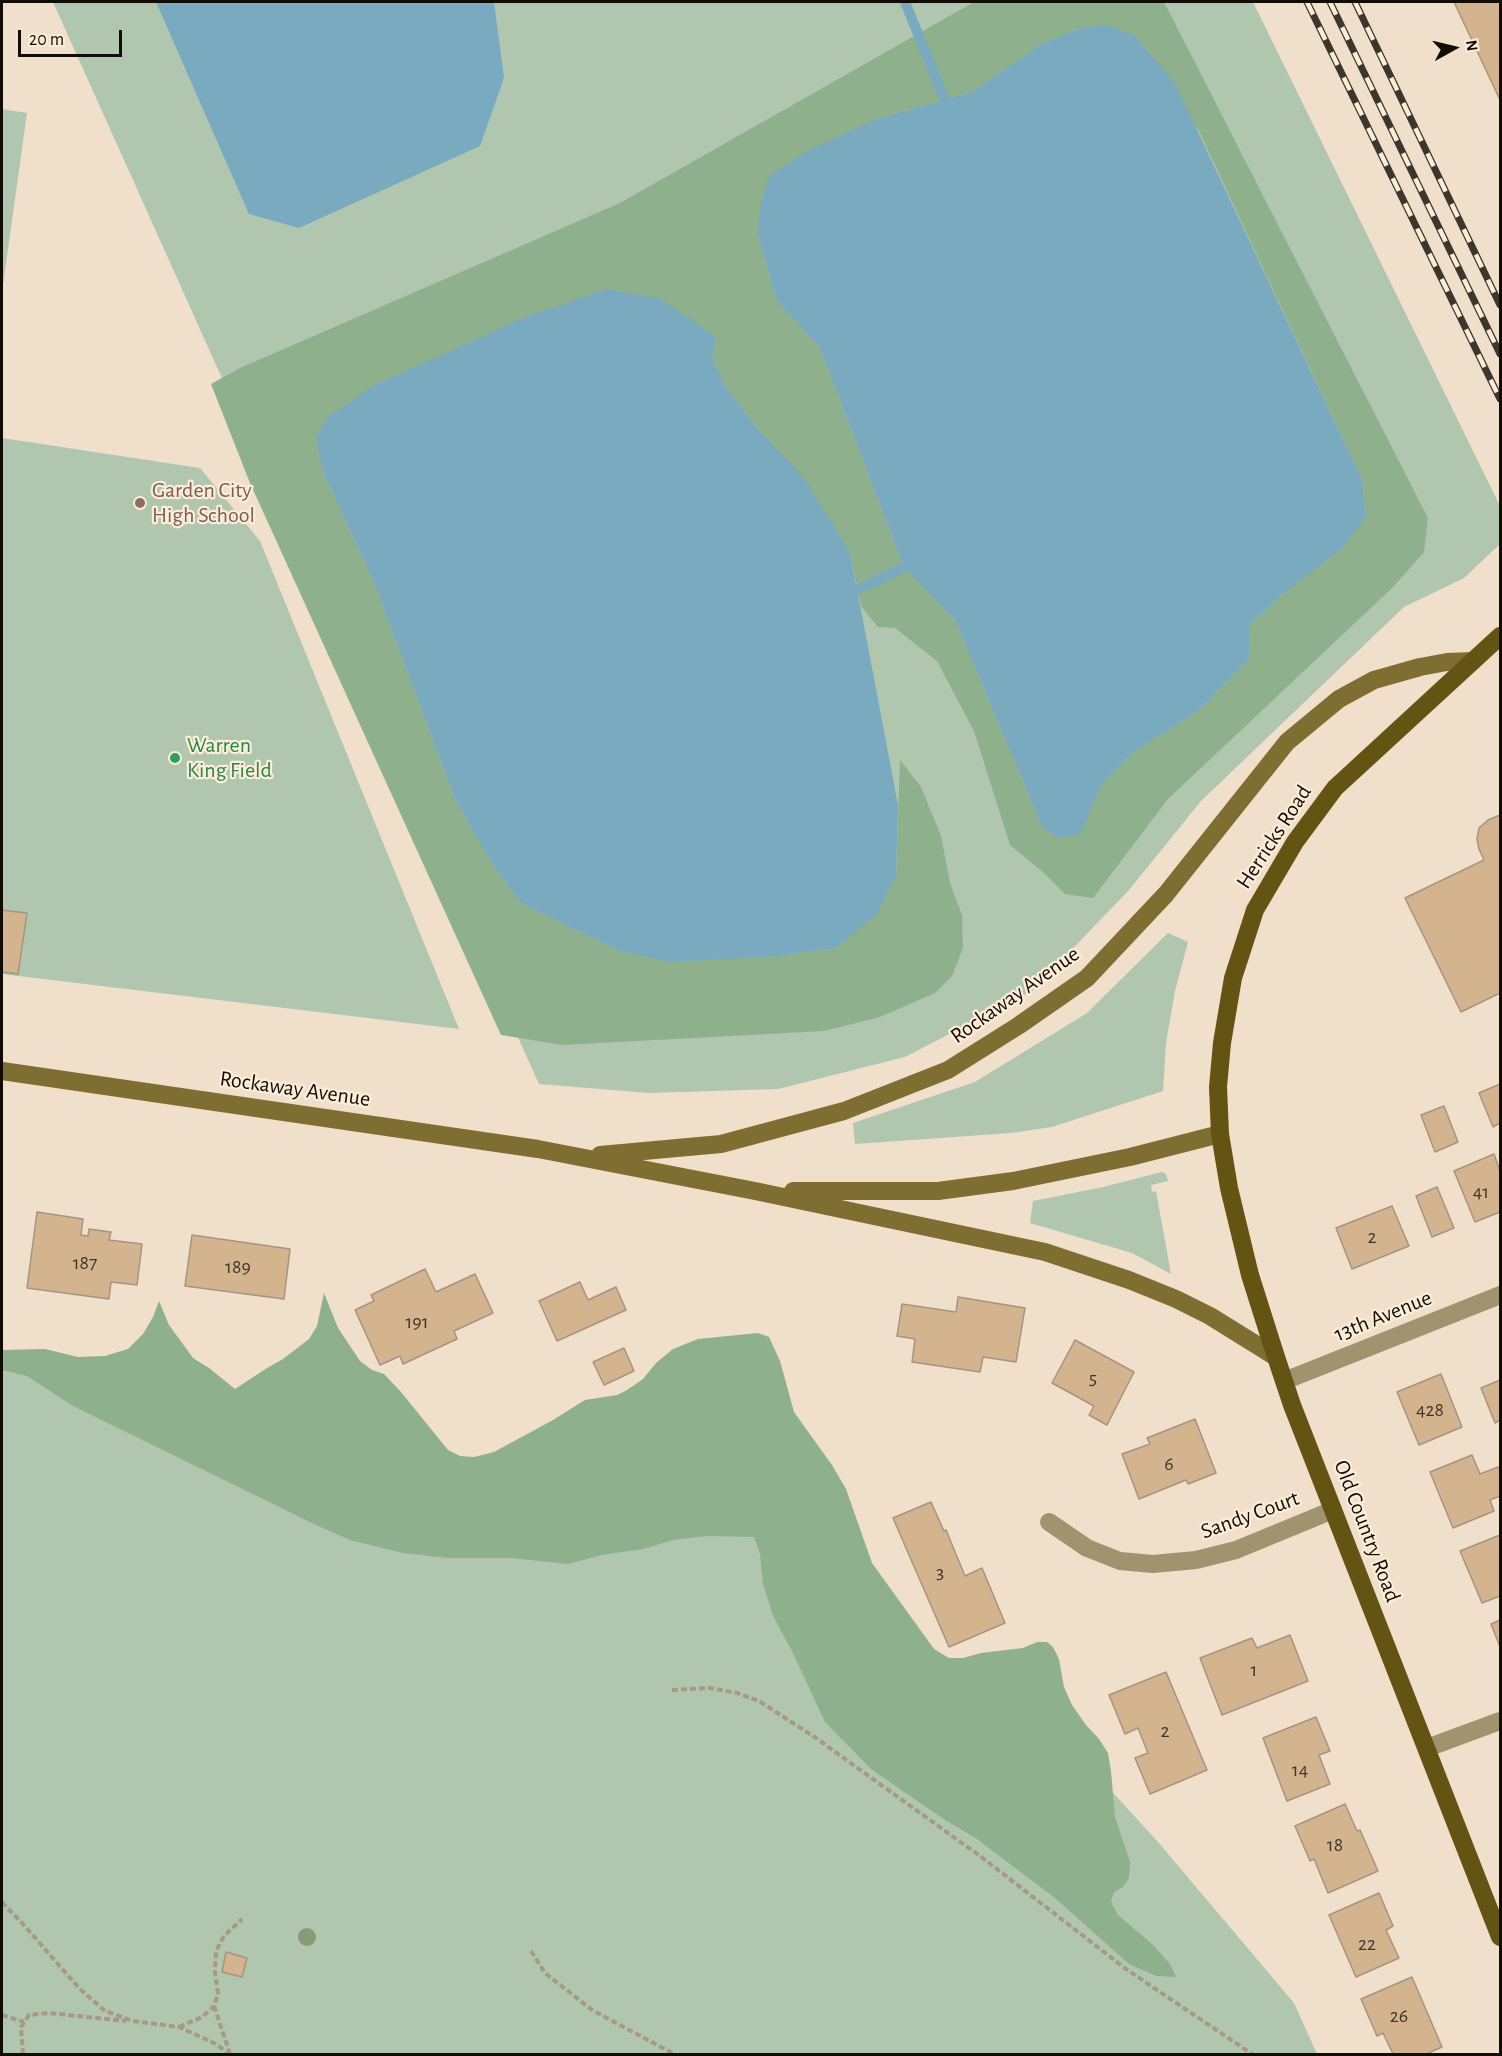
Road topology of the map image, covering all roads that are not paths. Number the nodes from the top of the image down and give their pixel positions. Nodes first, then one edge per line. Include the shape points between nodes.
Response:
1 (1500, 636) edge
2 (1473, 661) junction
3 (2, 1071) edge
4 (1220, 1134) junction
5 (580, 1157) junction
6 (755, 1191) junction
7 (1500, 1295) edge
8 (1276, 1357) junction
9 (1284, 1381) junction
10 (1333, 1510) junction
11 (1049, 1522) dead end
12 (1500, 1721) edge
13 (1427, 1748) junction
14 (1500, 1937) edge

1 - 2 main road, Herricks Road
2 - 4 main road, Herricks Road via 1335,788 1295,842 1255,910 1233,978 1222,1043 1218,1087
2 - 5 main road, Rockaway Avenue via 1408,670 1374,680 1339,699 1287,742 1166,894 1087,978 948,1070 844,1111 721,1144
3 - 5 main road, Rockaway Avenue
4 - 6 main road, Rockaway Avenue via 1023,1179 938,1191
4 - 8 main road, Old Country Road via 1250,1275
5 - 6 main road, Rockaway Avenue
6 - 8 main road, Rockaway Avenue via 1045,1252 1176,1299
7 - 9 street, 13th Avenue
8 - 9 main road, Old Country Road
9 - 10 main road, Old Country Road
10 - 11 street, Sandy Court via 1236,1550 1196,1560 1153,1564 1120,1562 1087,1548
10 - 13 main road, Old Country Road
12 - 13 street
13 - 14 main road, Old Country Road

